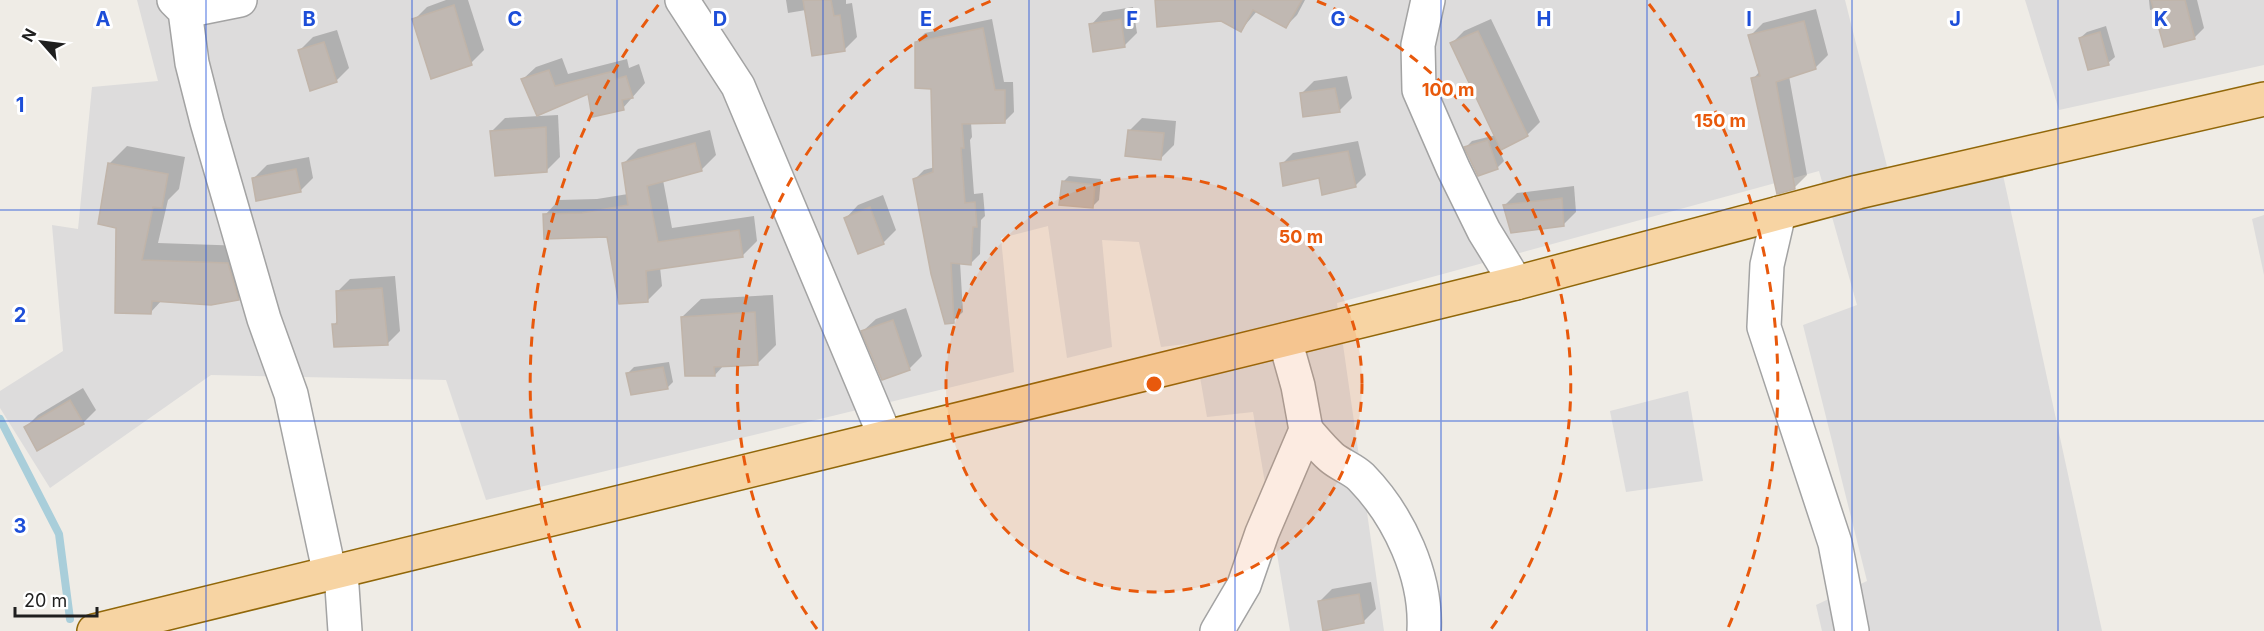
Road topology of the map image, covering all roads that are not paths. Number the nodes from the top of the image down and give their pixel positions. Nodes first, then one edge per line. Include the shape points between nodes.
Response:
1 (240, 0) edge
2 (682, 0) edge
3 (1428, 0) edge
4 (179, 5) edge
5 (2264, 99) edge
6 (1779, 213) junction
7 (1516, 283) junction
8 (1285, 340) junction
9 (1306, 430) junction
10 (885, 436) junction
11 (335, 573) junction
12 (94, 631) edge
13 (345, 631) edge
14 (1217, 631) edge
15 (1424, 631) edge
16 (1852, 631) edge

1 - 4 street
2 - 10 street via 738,86
3 - 7 street via 1418,45 1419,90 1463,189
4 - 11 street via 207,122 264,320 291,394
5 - 6 main road
6 - 7 main road
6 - 16 street via 1767,265 1764,327 1835,543
7 - 8 main road
8 - 9 street
8 - 10 main road
9 - 14 street via 1244,585
9 - 15 street via 1385,503 1413,561
10 - 11 main road
11 - 12 main road
11 - 13 street

